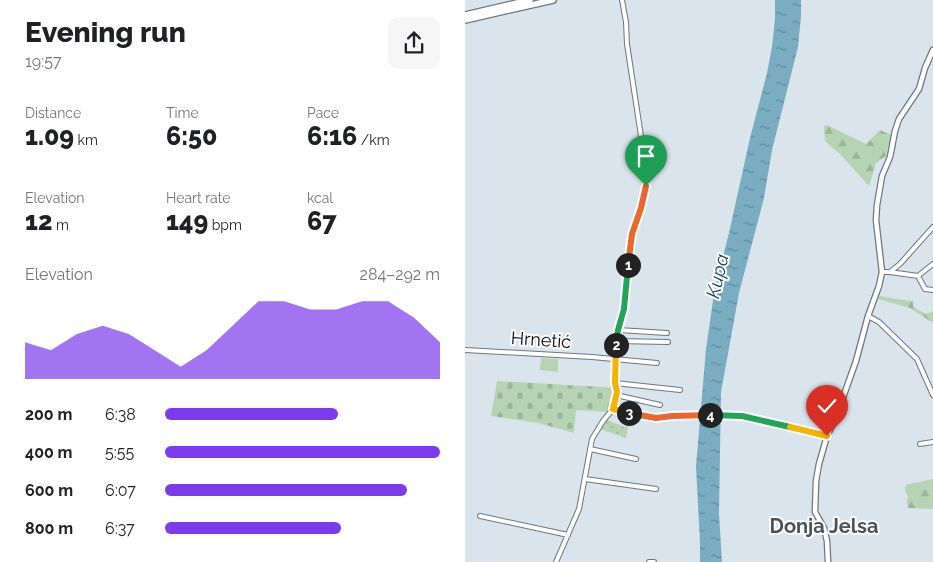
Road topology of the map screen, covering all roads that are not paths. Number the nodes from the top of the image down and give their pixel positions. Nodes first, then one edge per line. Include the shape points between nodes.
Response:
1 (530, 0) edge
2 (553, 0) edge
3 (622, 0) edge
4 (465, 15) edge
5 (465, 20) edge
6 (933, 50) edge
7 (933, 227) edge
8 (933, 264) edge
9 (882, 272) junction
10 (890, 272) junction
11 (918, 276) junction
12 (933, 290) edge
13 (868, 316) junction
14 (618, 330) junction
15 (667, 333) dead end
16 (616, 341) junction
17 (668, 342) dead end
18 (465, 350) edge
19 (615, 359) junction
20 (657, 363) dead end
21 (615, 383) junction
22 (680, 390) dead end
23 (616, 395) junction
24 (933, 395) edge
25 (660, 404) dead end
26 (613, 409) junction
27 (827, 436) junction
28 (933, 442) edge
29 (920, 444) dead end
30 (590, 449) junction
31 (636, 459) dead end
32 (585, 479) junction
33 (656, 489) dead end
34 (479, 516) dead end
35 (568, 535) junction
36 (556, 562) edge
37 (649, 562) edge
38 (654, 562) edge
39 (828, 562) edge

1 - 4 highway
2 - 5 highway
3 - 14 street via 647,180 632,234 624,309
6 - 9 main road via 919,89 899,119 882,176 876,220
7 - 10 street
8 - 11 street
9 - 10 street
9 - 13 main road
10 - 11 street
11 - 12 street via 925,289
13 - 24 street via 879,322 917,359
13 - 27 main road via 856,361
14 - 15 street
14 - 16 street
16 - 17 street
16 - 19 street
18 - 19 street, Hrnetić
19 - 20 street, Hrnetić
19 - 21 street
21 - 22 street
21 - 23 street
23 - 25 street
23 - 26 street
26 - 27 street via 656,418 736,415
26 - 30 street via 597,430
27 - 39 main road via 816,481 815,512 824,528
28 - 29 street
30 - 31 street
30 - 32 street
32 - 33 street
32 - 35 street via 579,509
34 - 35 street
35 - 36 street
37 - 38 street

